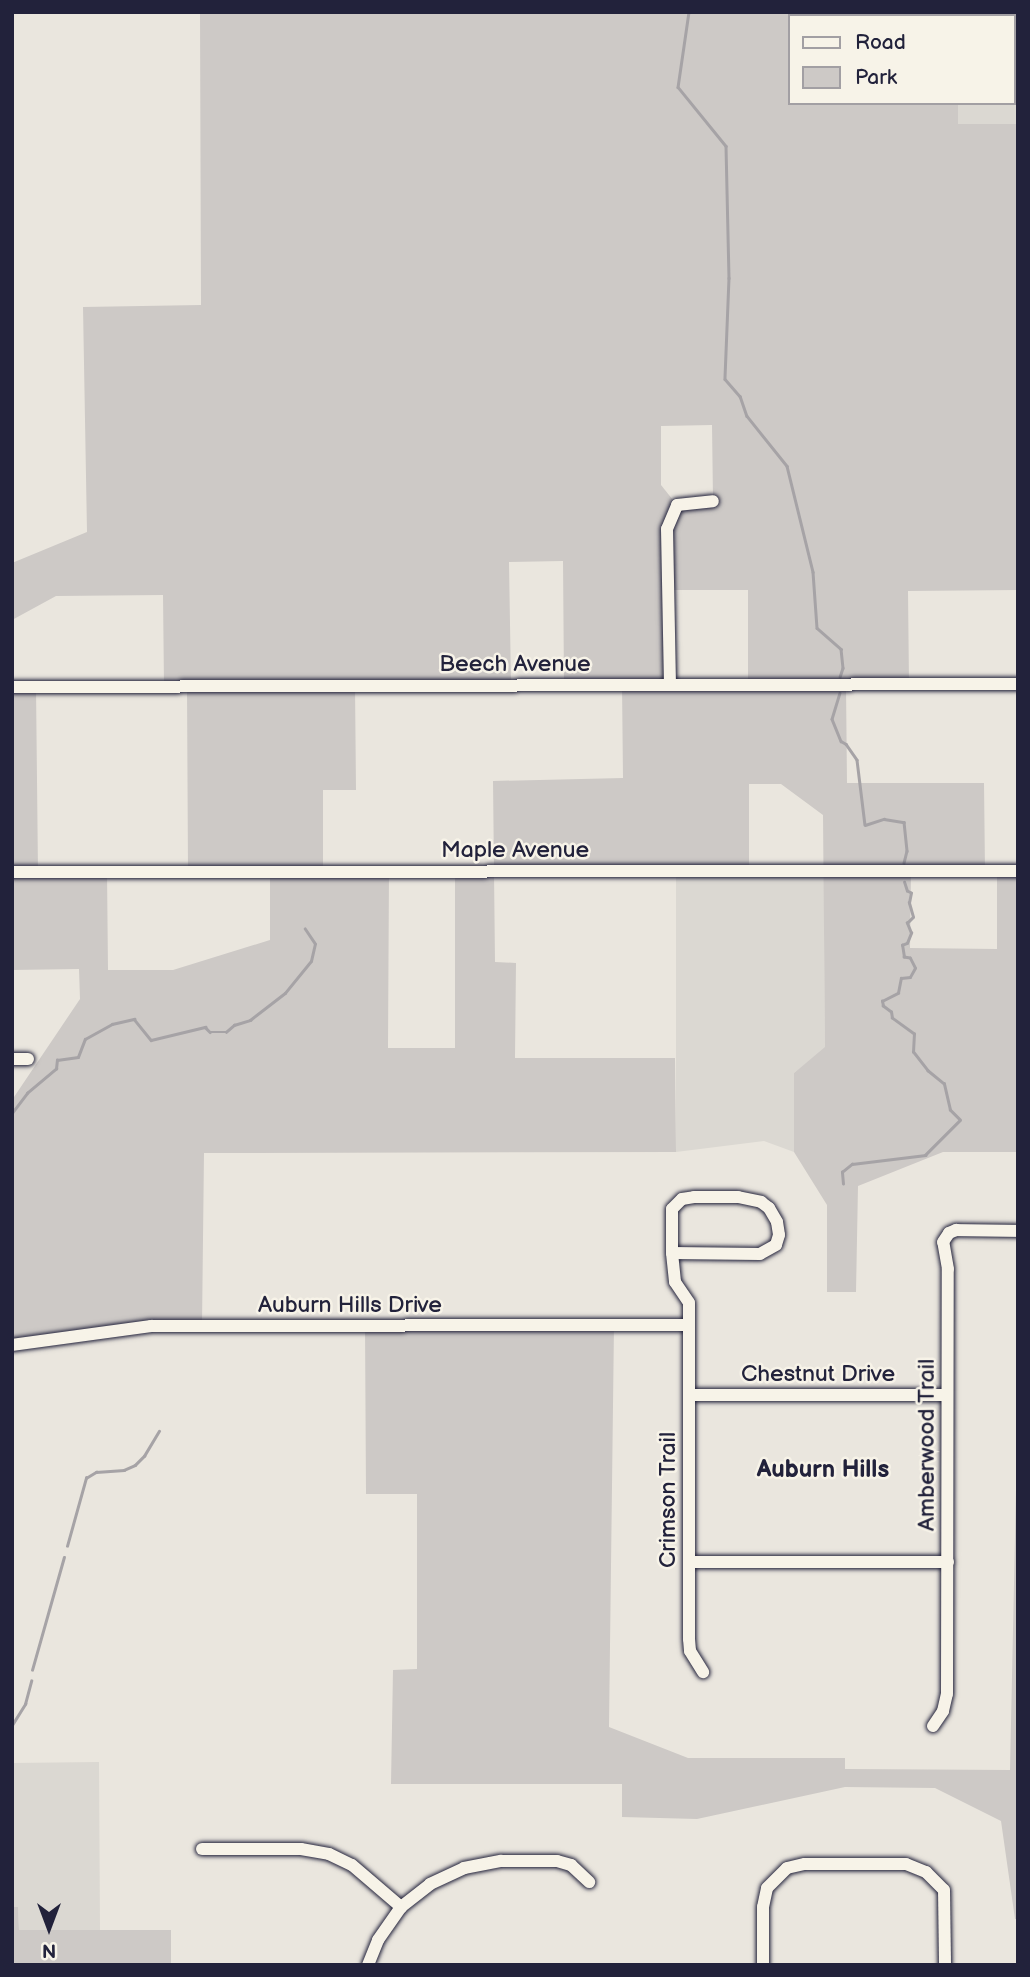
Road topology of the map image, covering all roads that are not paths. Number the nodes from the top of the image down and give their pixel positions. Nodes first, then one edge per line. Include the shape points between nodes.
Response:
1 (713, 501) dead end
2 (1018, 684) edge
3 (670, 685) junction
4 (12, 687) edge
5 (1018, 871) edge
6 (12, 872) edge
7 (12, 1059) edge
8 (28, 1059) dead end
9 (1018, 1231) edge
10 (672, 1253) junction
11 (689, 1325) junction
12 (12, 1345) edge
13 (689, 1395) junction
14 (947, 1395) junction
15 (689, 1562) junction
16 (948, 1562) junction
17 (703, 1672) dead end
18 (933, 1726) dead end
19 (202, 1849) dead end
20 (589, 1882) dead end
21 (401, 1907) junction
22 (368, 1965) edge
23 (763, 1965) edge
24 (945, 1965) edge

1 - 3 street via 677,505 667,529
2 - 3 street, Beech Avenue
3 - 4 street, Beech Avenue
5 - 6 street, Maple Avenue
7 - 8 street
9 - 14 street, Amberwood Trail via 956,1230 943,1242 948,1269
10 - 10 street, Crimson Trail via 671,1216 682,1199 752,1199 769,1208 777,1222 778,1242 765,1252
10 - 11 street, Crimson Trail via 675,1282 689,1303
11 - 12 street, Auburn Hills Drive via 151,1326
11 - 13 street, Crimson Trail
13 - 14 street, Chestnut Drive
13 - 15 street, Crimson Trail
14 - 16 street, Amberwood Trail
15 - 16 street
15 - 17 street, Crimson Trail via 690,1651
16 - 18 street, Amberwood Trail via 947,1694
19 - 21 street via 301,1849 329,1854 352,1865
20 - 21 street via 571,1865 557,1861 488,1862 441,1877
21 - 22 street
23 - 24 street via 763,1907 773,1880 793,1866 906,1864 936,1880 944,1890

